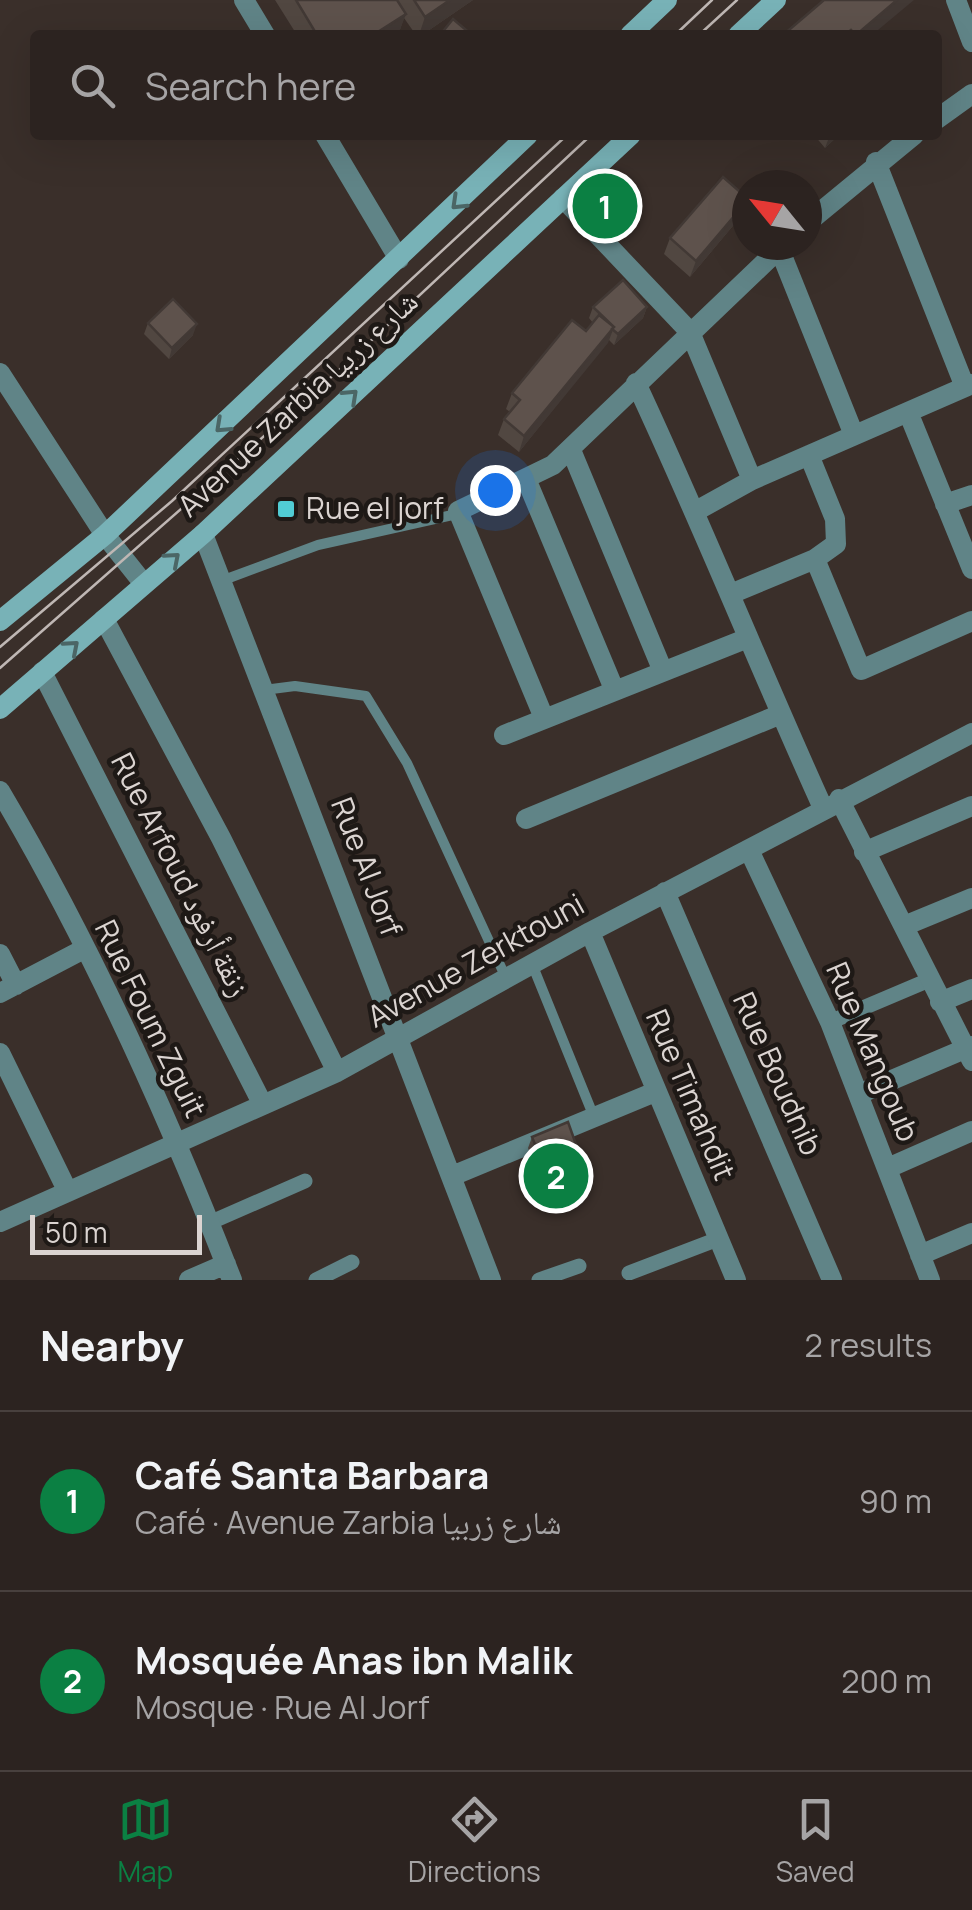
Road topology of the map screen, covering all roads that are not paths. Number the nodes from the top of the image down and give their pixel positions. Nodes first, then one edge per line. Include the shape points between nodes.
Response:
1 (244, 0) edge
2 (667, 0) edge
3 (776, 0) edge
4 (956, 0) edge
5 (262, 30) edge
6 (635, 30) edge
7 (743, 30) edge
8 (972, 42) edge
9 (972, 94) edge
10 (942, 115) edge
11 (328, 140) edge
12 (523, 140) edge
13 (626, 140) edge
14 (907, 140) edge
15 (876, 162) junction
16 (562, 198) junction
17 (822, 211) edge
18 (399, 260) junction
19 (766, 260) edge
20 (786, 260) edge
21 (690, 332) junction
22 (0, 373) edge
23 (636, 383) junction
24 (969, 385) edge
25 (908, 412) junction
26 (854, 435) junction
27 (570, 450) junction
28 (809, 455) junction
29 (752, 480) junction
30 (526, 481) junction
31 (972, 495) edge
32 (946, 504) junction
33 (696, 511) junction
34 (457, 514) junction
35 (203, 534) junction
36 (105, 535) junction
37 (815, 559) junction
38 (972, 569) edge
39 (221, 581) junction
40 (144, 584) junction
41 (733, 594) junction
42 (104, 619) junction
43 (0, 620) edge
44 (972, 621) edge
45 (748, 638) junction
46 (662, 669) junction
47 (42, 672) junction
48 (614, 689) junction
49 (264, 690) junction
50 (0, 709) edge
51 (781, 714) junction
52 (544, 718) junction
53 (972, 733) edge
54 (504, 735) dead end
55 (0, 791) edge
56 (831, 804) junction
57 (972, 806) edge
58 (526, 819) dead end
59 (749, 850) junction
60 (864, 852) junction
61 (665, 892) junction
62 (972, 898) edge
63 (904, 926) junction
64 (590, 932) junction
65 (84, 949) junction
66 (0, 954) edge
67 (532, 964) junction
68 (506, 978) junction
69 (929, 980) junction
70 (972, 988) edge
71 (8, 989) edge
72 (940, 1002) junction
73 (830, 1022) junction
74 (400, 1036) junction
75 (970, 1052) edge
76 (0, 1054) edge
77 (336, 1072) junction
78 (655, 1092) junction
79 (858, 1094) junction
80 (262, 1106) junction
81 (594, 1117) junction
82 (972, 1131) edge
83 (177, 1143) junction
84 (888, 1168) junction
85 (452, 1176) junction
86 (304, 1181) dead end
87 (67, 1190) junction
88 (0, 1222) edge
89 (208, 1223) junction
90 (972, 1232) edge
91 (718, 1239) junction
92 (920, 1254) junction
93 (352, 1262) dead end
94 (578, 1266) dead end
95 (229, 1272) edge
96 (629, 1273) dead end
97 (190, 1280) edge
98 (316, 1280) edge
99 (491, 1280) edge
100 (539, 1280) edge
101 (736, 1280) edge
102 (832, 1280) edge
103 (930, 1280) edge

1 - 5 street
2 - 6 main road
3 - 7 main road
4 - 8 street
9 - 10 street
11 - 18 street
12 -> 18 main road, Avenue Zarbia شارع زربيا
13 - 16 main road, Avenue Zarbia شارع زربيا
14 - 15 street
15 - 17 street
15 - 24 street
16 - 21 street
35 -> 16 main road, Avenue Zarbia شارع زربيا
18 -> 36 main road, Avenue Zarbia شارع زربيا
19 - 21 street
20 - 26 street
21 - 23 street
21 - 29 street
22 - 36 street
23 - 27 street
23 - 33 street
24 - 25 street
25 - 26 street
25 - 32 street
26 - 28 street
27 - 30 street
27 - 46 street
28 - 29 street
28 - 37 street via 838,531 831,551
29 - 33 street
30 - 34 street
30 - 48 street
31 - 32 street
32 - 38 street
33 - 41 street
34 - 39 lane via 318,544
34 - 52 street
35 - 39 street, Rue Al Jorf
40 -> 35 main road, Avenue Zarbia شارع زربيا
36 - 40 street
36 - 43 main road, Avenue Zarbia شارع زربيا
37 - 41 street
37 - 44 street via 860,670
39 - 49 street, Rue Al Jorf
40 - 42 main road, Avenue Zarbia شارع زربيا
41 - 45 street
47 -> 42 main road, Avenue Zarbia شارع زربيا
42 - 77 street
45 - 46 street
45 - 51 street
46 - 48 street
47 - 50 main road, Avenue Zarbia شارع زربيا
47 - 80 street, Rue Arfoud زنقة أرفود
48 - 52 street
49 - 68 lane via 295,686 366,696 407,764
49 - 74 street, Rue Al Jorf
51 - 56 street
51 - 58 street
52 - 54 street
53 - 56 street, Avenue Zerktouni
55 - 65 street, Rue Foum Zguit
56 - 59 street, Avenue Zerktouni
56 - 60 street
57 - 60 street
59 - 61 street, Avenue Zerktouni
59 - 73 street, Rue Mangoub
60 - 63 street
61 - 64 street, Avenue Zerktouni
61 - 102 street, Rue Boudnib
62 - 63 street
63 - 69 street
64 - 67 street, Avenue Zerktouni
64 - 78 street, Rue Timahdit
65 - 71 street
65 - 83 street, Rue Foum Zguit
66 - 71 street
67 - 68 street, Avenue Zerktouni
67 - 81 lane
68 - 74 street, Avenue Zerktouni
69 - 72 street
69 - 73 street
70 - 72 street
72 - 75 street
73 - 79 street, Rue Mangoub
74 - 77 street, Avenue Zerktouni
74 - 85 street, Rue Al Jorf
75 - 79 street
76 - 87 street
77 - 80 street, Avenue Zerktouni
78 - 81 street
78 - 91 street, Rue Timahdit
79 - 84 street, Rue Mangoub
80 - 83 street, Avenue Zerktouni
81 - 85 street
82 - 84 street
83 - 87 street, Avenue Zerktouni
83 - 89 street, Rue Foum Zguit
84 - 92 street, Rue Mangoub
85 - 99 street, Rue Al Jorf
86 - 89 street
87 - 88 street, Avenue Zerktouni
89 - 95 street, Rue Foum Zguit
90 - 92 street
91 - 96 street
91 - 101 street, Rue Timahdit
92 - 103 street, Rue Mangoub
93 - 98 street
94 - 100 street
95 - 97 street

